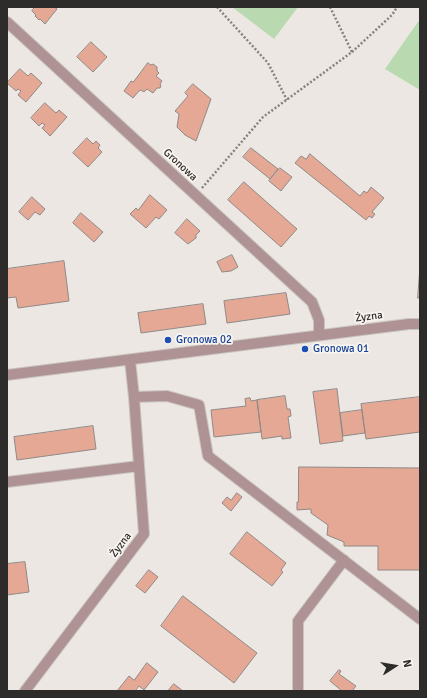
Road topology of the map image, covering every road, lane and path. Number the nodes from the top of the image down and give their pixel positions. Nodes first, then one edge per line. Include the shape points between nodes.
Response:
1 (217, 7) edge
2 (330, 7) edge
3 (398, 7) edge
4 (7, 22) edge
5 (352, 52) junction
6 (287, 100) junction
7 (196, 196) junction
8 (420, 324) edge
9 (319, 335) junction
10 (130, 360) junction
11 (7, 375) edge
12 (134, 397) junction
13 (139, 466) junction
14 (7, 482) edge
15 (344, 560) junction
16 (420, 619) edge
17 (25, 691) edge
18 (298, 691) edge

1 - 6 path via 268,63
2 - 5 path
3 - 5 path
4 - 7 street, Gronowa
5 - 6 path
6 - 7 path via 263,117
7 - 9 street, Gronowa via 312,302 319,320
8 - 9 street, Żyzna
9 - 10 street, Żyzna
10 - 11 street, Żyzna
10 - 12 street, Żyzna
12 - 13 street, Żyzna
12 - 15 street via 167,396 199,405 208,456
13 - 14 street
13 - 17 street, Żyzna via 144,534
15 - 16 street
15 - 18 street via 298,621

